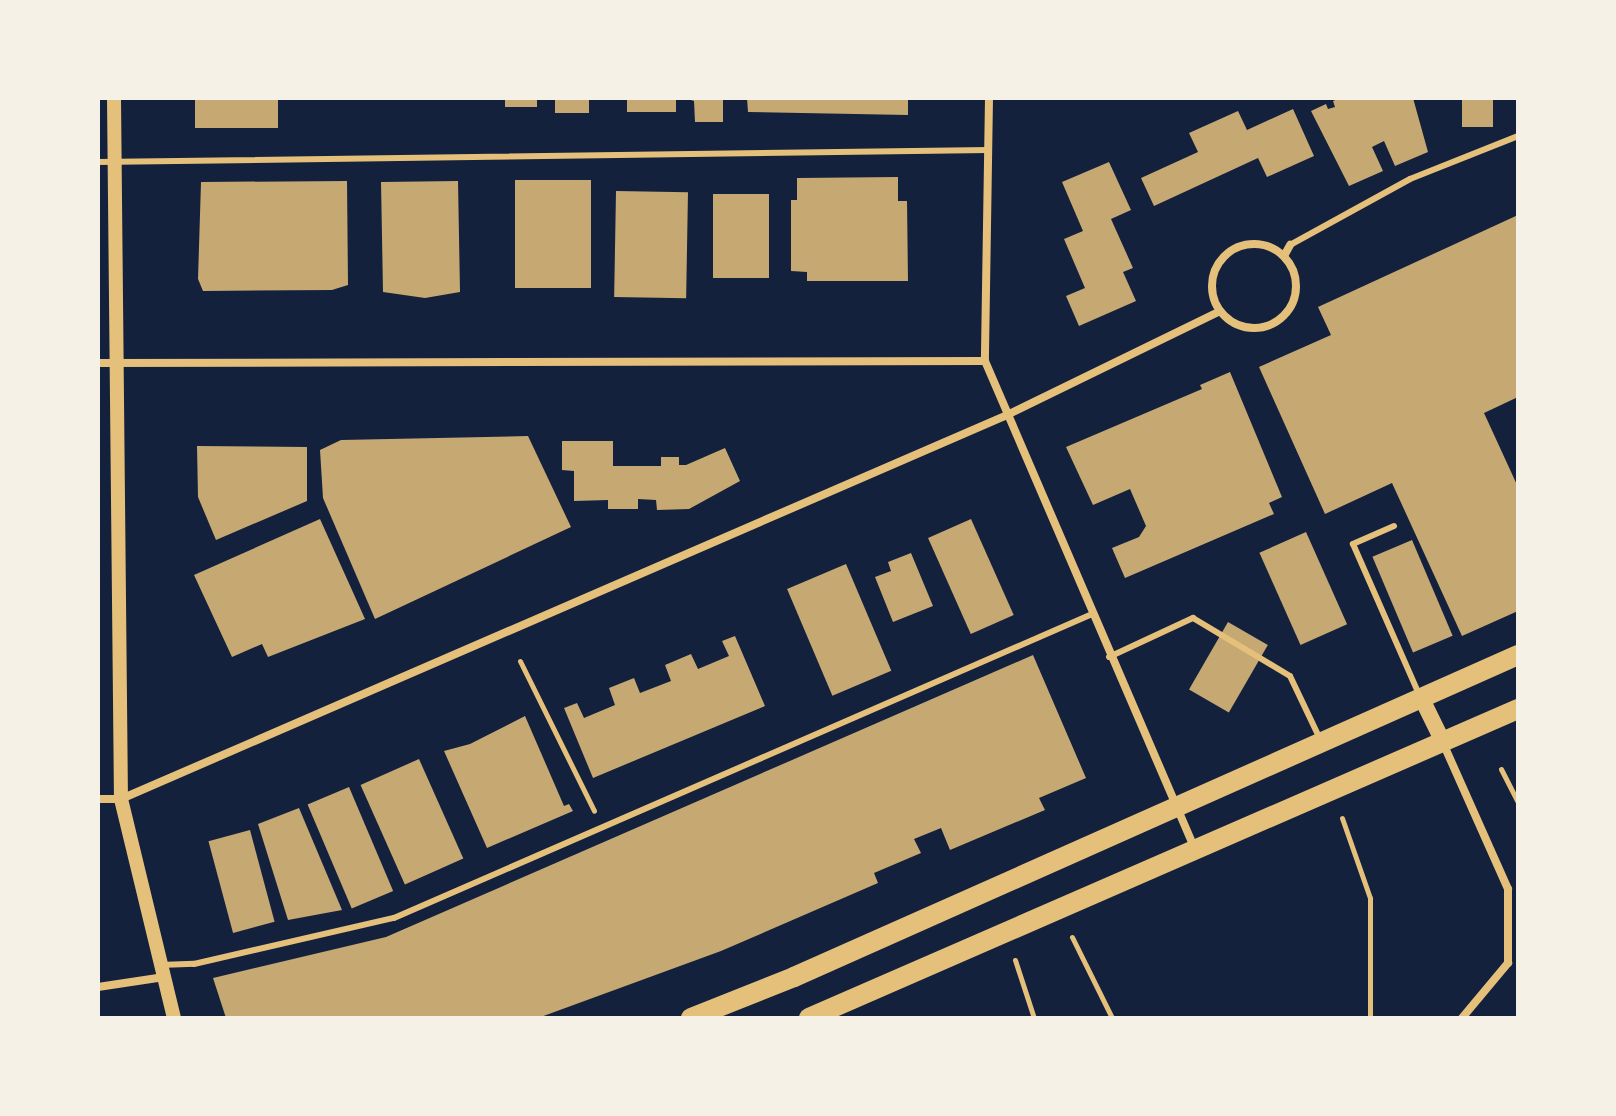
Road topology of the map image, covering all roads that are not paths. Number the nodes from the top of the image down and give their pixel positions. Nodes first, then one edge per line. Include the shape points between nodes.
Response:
1 (114, 98) edge
2 (989, 98) edge
3 (1518, 136) edge
4 (989, 150) junction
5 (98, 162) edge
6 (114, 162) junction
7 (1290, 245) joint
8 (1284, 256) junction
9 (1220, 311) junction
10 (985, 361) junction
11 (98, 363) edge
12 (114, 363) junction
13 (1005, 416) junction
14 (1394, 526) dead end
15 (1090, 615) junction
16 (1518, 655) edge
17 (1109, 657) junction
18 (1421, 697) junction
19 (1518, 709) edge
20 (1320, 739) junction
21 (1443, 742) junction
22 (98, 799) edge
23 (121, 799) junction
24 (1173, 805) junction
25 (1194, 847) junction
26 (1508, 963) junction
27 (1518, 965) edge
28 (162, 971) junction
29 (98, 987) edge
30 (174, 1018) edge
31 (691, 1018) edge
32 (809, 1018) edge
33 (1462, 1018) edge

1 - 6 street
2 - 4 street
3 - 7 lane via 1410,179
4 - 6 lane
4 - 10 street
5 - 6 lane
6 - 12 street
7 - 8 street
8 - 9 street via 1259,245 1245,246 1222,260 1212,286
8 - 9 street via 1296,280 1296,294 1282,318 1257,329 1230,321
9 - 13 street
10 - 12 street
10 - 13 street
11 - 12 street
12 - 23 street
13 - 15 street
13 - 23 street
14 - 18 lane via 1353,544
15 - 17 street
15 - 28 lane via 394,918
16 - 18 main road
17 - 20 lane via 1193,618 1290,676
17 - 24 street
18 - 20 main road
18 - 21 main road
19 - 21 main road
20 - 24 main road
21 - 25 main road
21 - 26 street via 1508,889
22 - 23 street
23 - 28 street
24 - 25 street
24 - 31 main road via 794,977
25 - 32 main road
26 - 27 street
26 - 33 street
28 - 29 street
28 - 30 street

